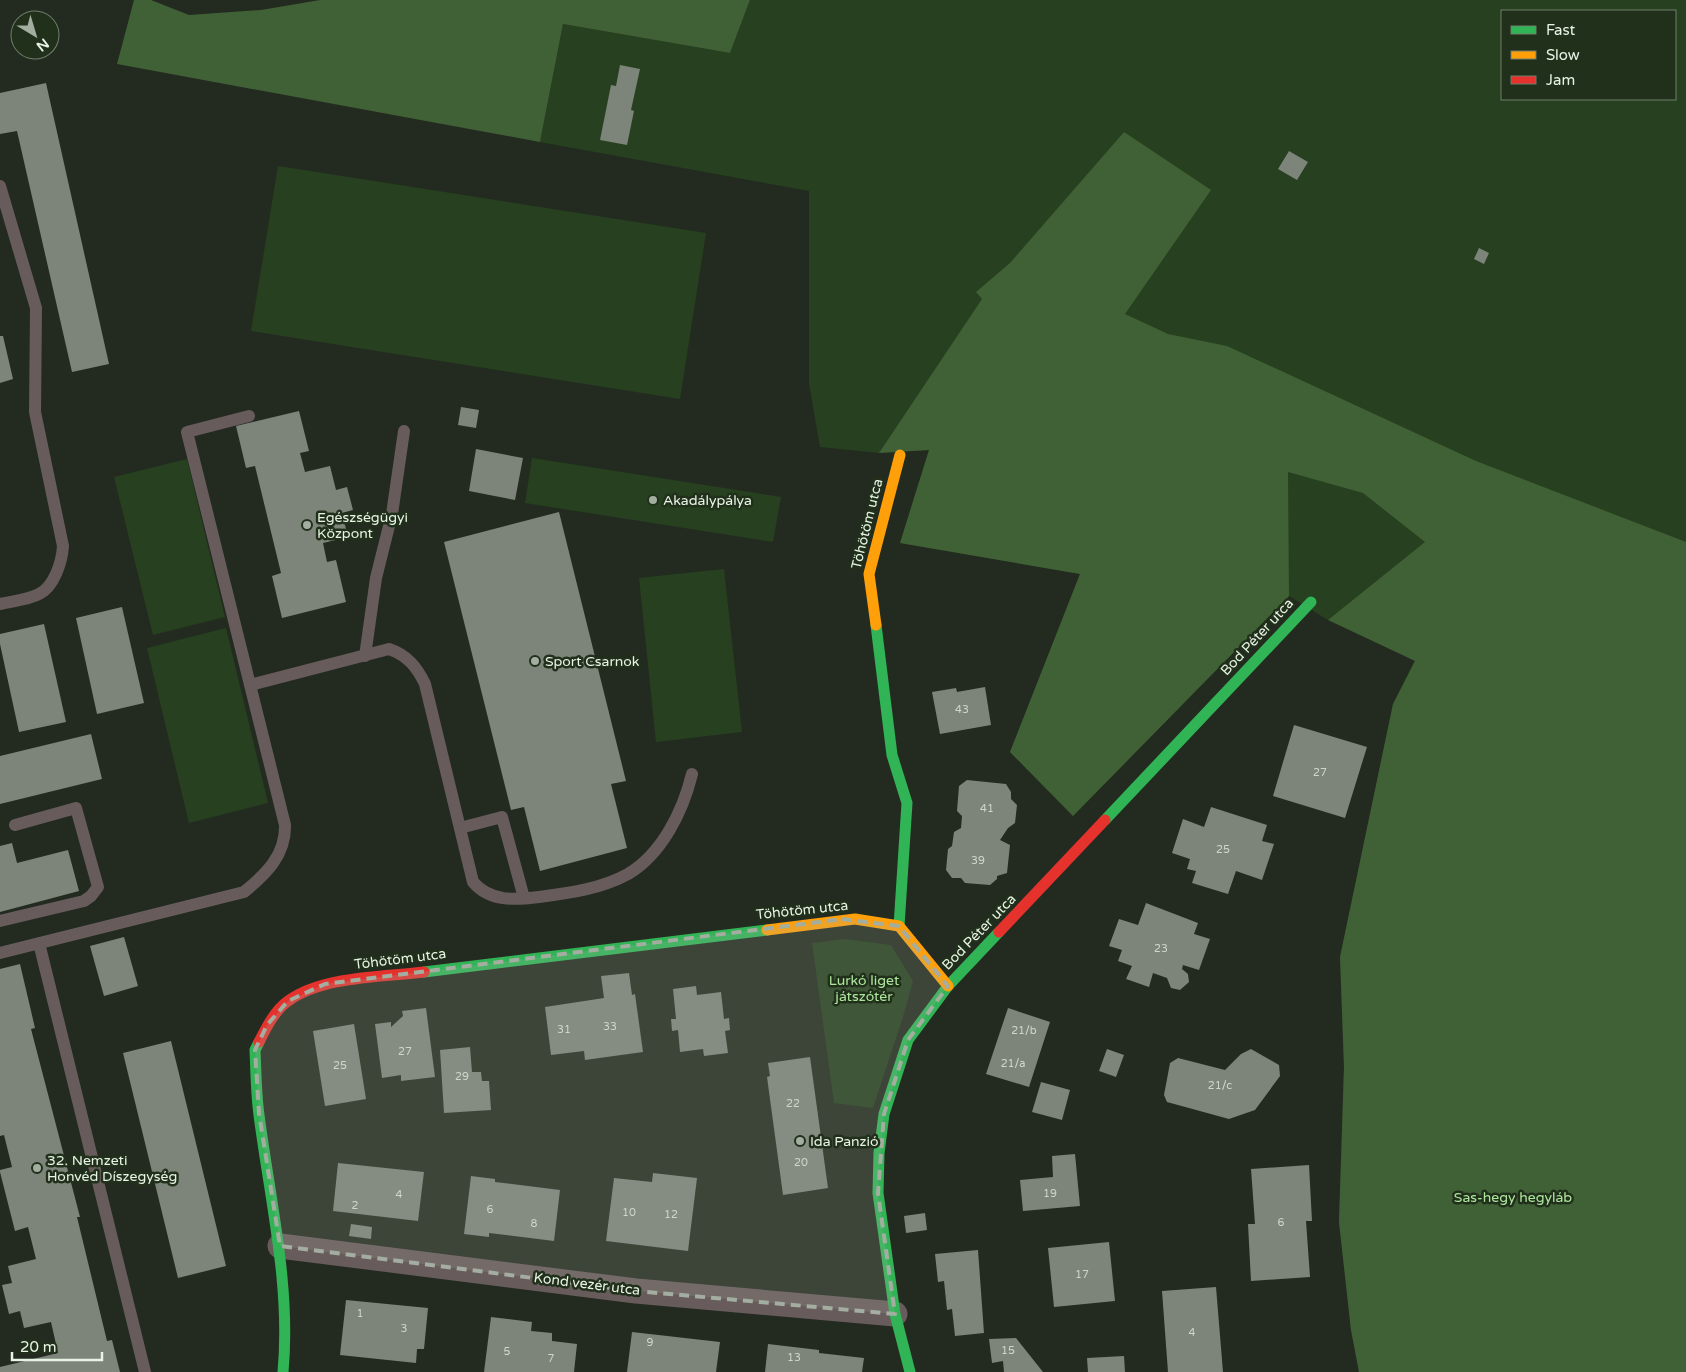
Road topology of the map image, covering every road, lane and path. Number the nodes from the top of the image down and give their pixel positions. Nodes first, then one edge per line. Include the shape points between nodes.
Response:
1 (0, 186) edge
2 (249, 416) dead end
3 (404, 431) dead end
4 (900, 455) dead end
5 (1311, 602) dead end
6 (0, 604) edge
7 (365, 656) junction
8 (250, 685) junction
9 (692, 774) dead end
10 (15, 824) dead end
11 (460, 828) junction
12 (524, 898) junction
13 (0, 921) edge
14 (899, 926) junction
15 (39, 943) junction
16 (0, 953) edge
17 (948, 986) junction
18 (280, 1246) junction
19 (895, 1314) junction
20 (145, 1372) edge
21 (283, 1372) edge
22 (910, 1372) edge

1 - 6 lane via 36,308 35,412 63,546 62,562 40,594
2 - 8 lane via 187,432
3 - 7 lane
4 - 14 street, Töhötöm utca via 869,574 892,755 907,803
5 - 17 street, Bod Péter utca
7 - 8 lane
7 - 11 lane via 389,649 400,652 419,673 425,684
8 - 15 lane via 285,825 279,855 269,869 244,892
9 - 12 lane via 676,820 656,848 629,873 575,892
10 - 13 lane via 76,808 98,887 92,896 84,900
11 - 12 lane via 473,882 478,888 498,898
11 - 12 lane via 502,817
14 - 17 street
14 - 18 street, Töhötöm utca via 842,919 325,984 288,1001 267,1026 255,1050 259,1113
15 - 16 lane
15 - 20 lane
17 - 19 street, Bod Péter utca via 908,1040 884,1114 878,1193
18 - 19 street, Kond vezér utca via 636,1290
18 - 21 street, Töhötöm utca via 286,1350
19 - 22 street, Bod Péter utca

